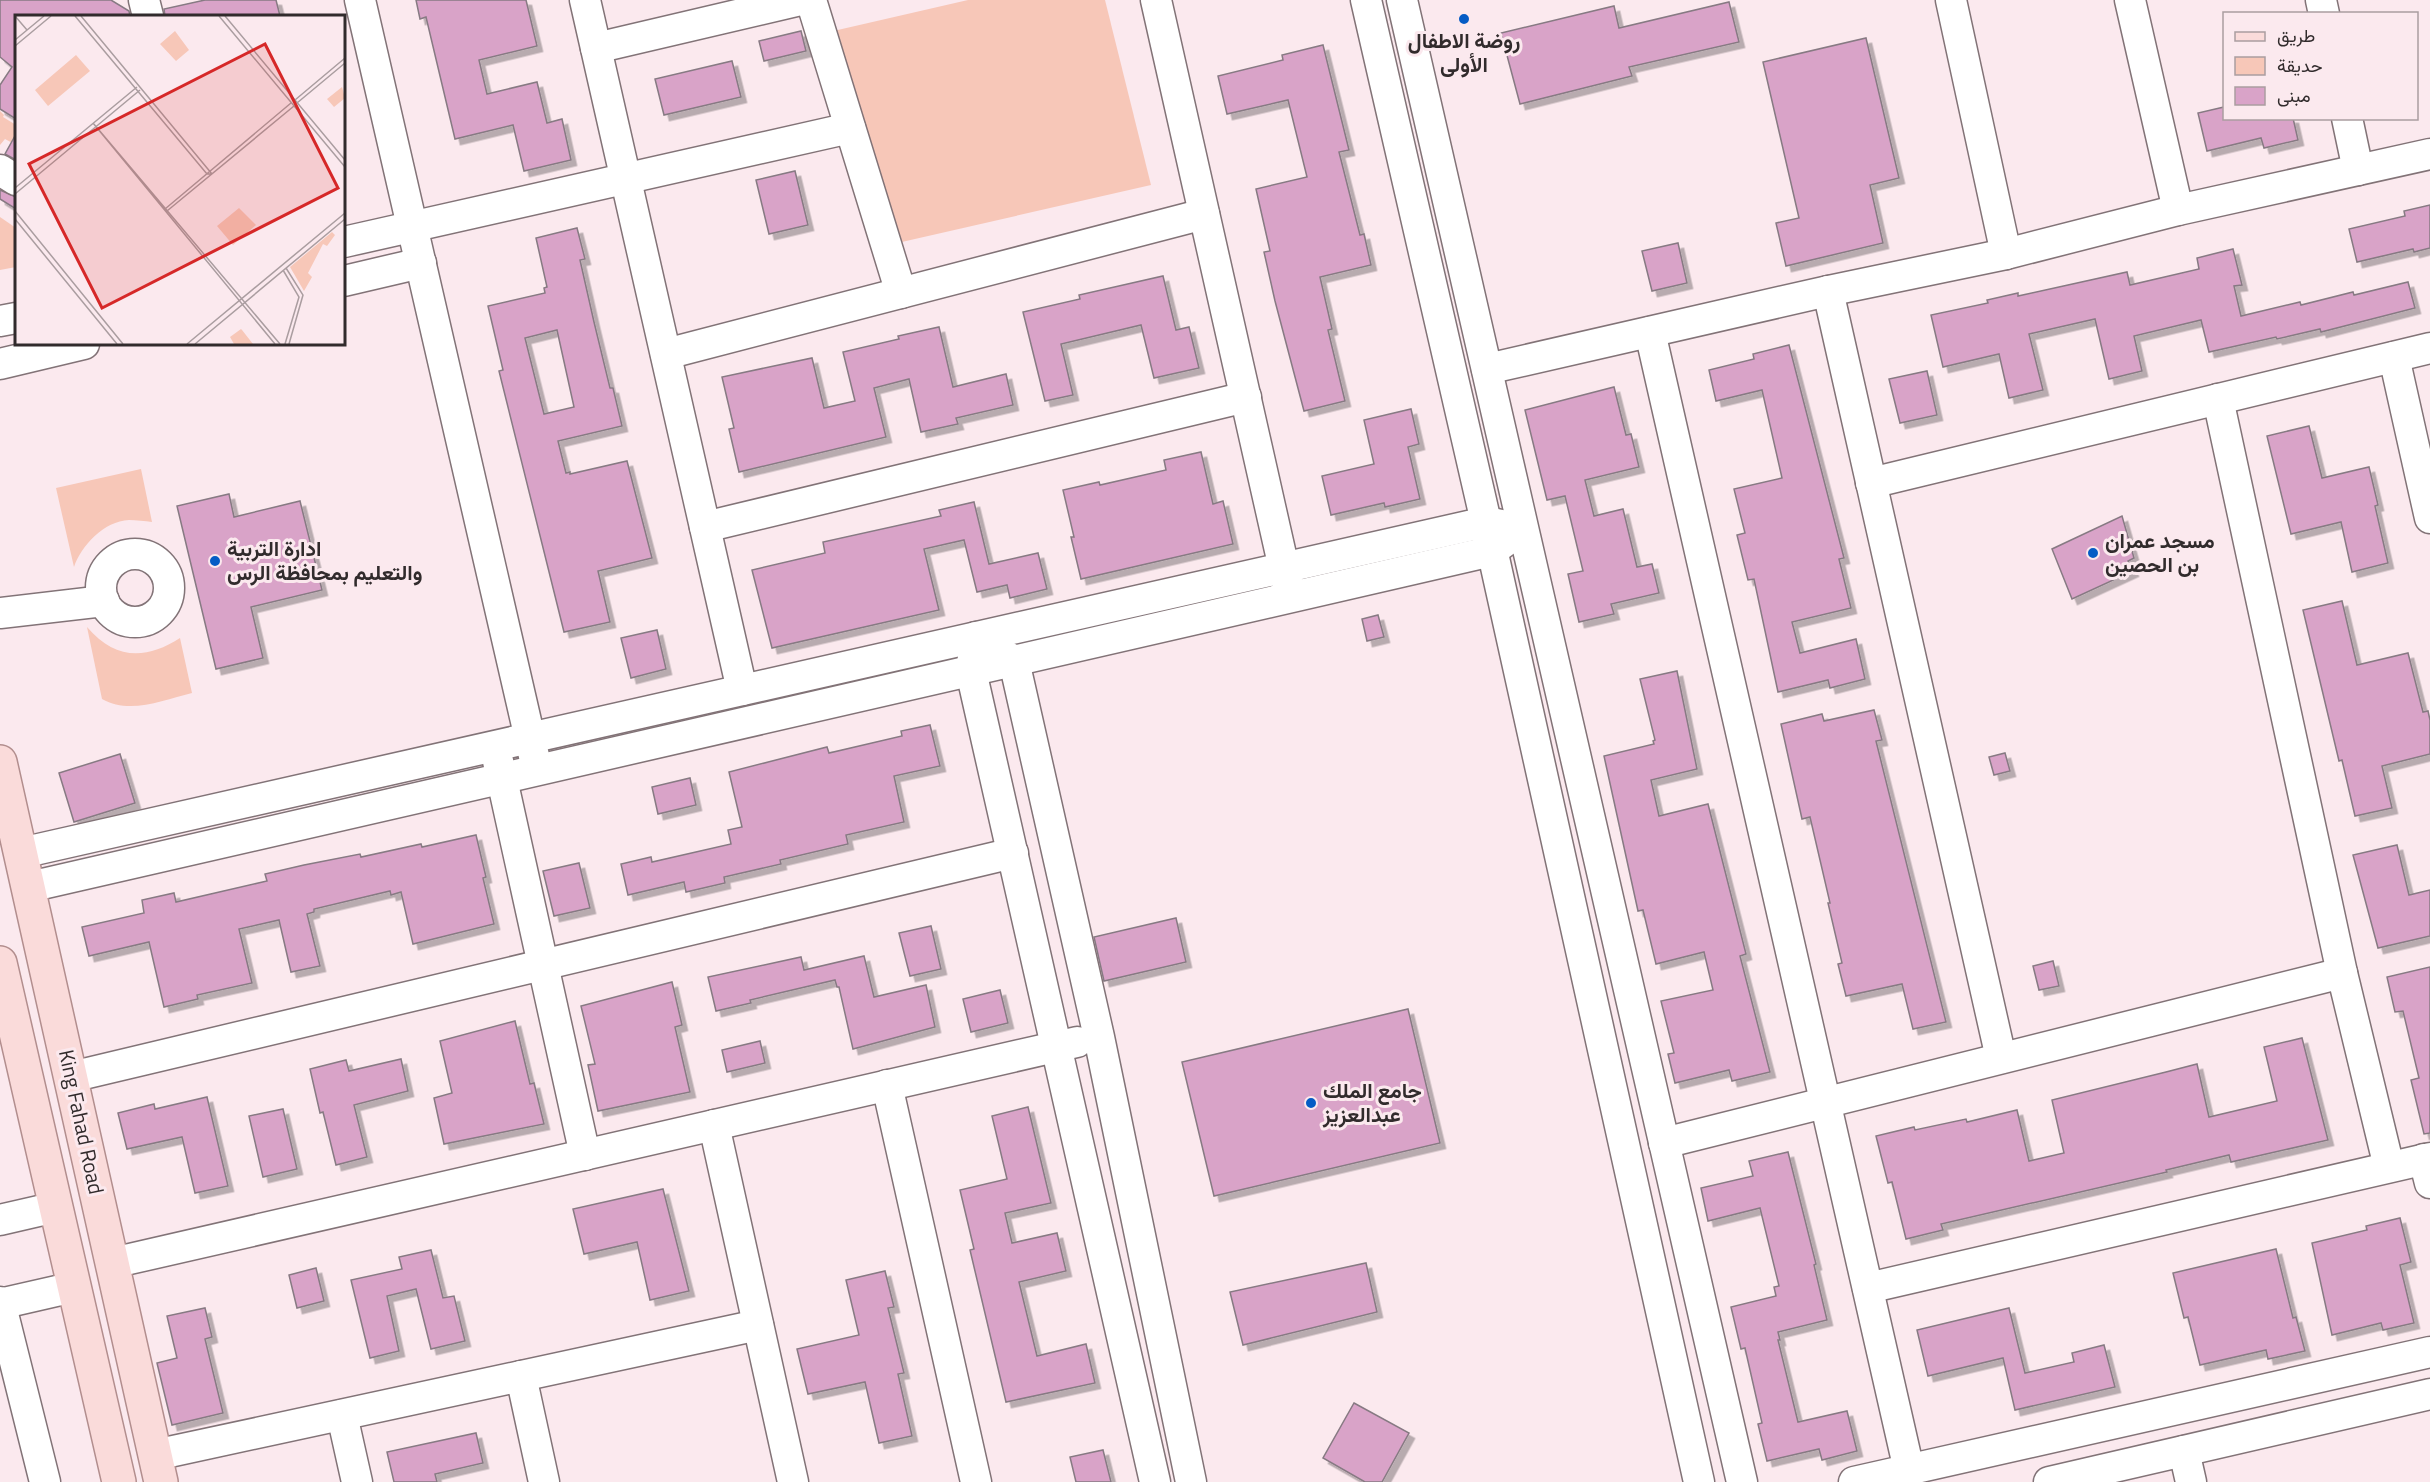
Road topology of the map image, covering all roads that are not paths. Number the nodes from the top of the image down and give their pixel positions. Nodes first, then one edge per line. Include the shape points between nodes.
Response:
1 (144, 0) edge
2 (360, 0) edge
3 (585, 0) edge
4 (801, 0) edge
5 (811, 0) edge
6 (1156, 0) edge
7 (1366, 0) edge
8 (1402, 0) edge
9 (1951, 0) edge
10 (2130, 0) edge
11 (148, 15) edge
12 (596, 48) junction
13 (2347, 120) edge
14 (850, 128) junction
15 (2430, 154) edge
16 (0, 170) edge
17 (2358, 170) junction
18 (626, 178) junction
19 (15, 179) edge
20 (2178, 210) junction
21 (1204, 214) junction
22 (412, 227) junction
23 (345, 242) edge
24 (2006, 254) junction
25 (421, 262) junction
26 (345, 281) edge
27 (1828, 291) junction
28 (901, 293) junction
29 (15, 318) edge
30 (0, 321) edge
31 (1650, 332) junction
32 (80, 345) edge
33 (2430, 348) edge
34 (666, 354) junction
35 (2394, 357) junction
36 (0, 364) edge
37 (1487, 369) junction
38 (1246, 397) junction
39 (2218, 399) junction
40 (1871, 483) junction
41 (2430, 518) edge
42 (1486, 522) junction
43 (705, 527) junction
44 (1522, 529) junction
45 (1492, 551) junction
46 (1284, 567) junction
47 (1291, 598) junction
48 (104, 601) dead end
49 (0, 613) edge
50 (976, 637) junction
51 (1014, 661) junction
52 (971, 671) junction
53 (742, 690) junction
54 (530, 738) junction
55 (495, 746) junction
56 (0, 762) edge
57 (538, 771) junction
58 (502, 779) junction
59 (21, 853) junction
60 (1013, 853) junction
61 (29, 887) junction
62 (0, 963) edge
63 (543, 965) junction
64 (2342, 973) junction
65 (1099, 1037) junction
66 (1057, 1046) junction
67 (2001, 1058) junction
68 (71, 1077) junction
69 (887, 1085) junction
70 (1826, 1102) junction
71 (714, 1125) junction
72 (1664, 1143) junction
73 (585, 1155) junction
74 (2428, 1166) edge
75 (2389, 1167) junction
76 (56, 1207) junction
77 (0, 1220) edge
78 (112, 1263) junction
79 (74, 1287) junction
80 (1868, 1288) junction
81 (0, 1304) edge
82 (758, 1325) junction
83 (2430, 1352) edge
84 (521, 1376) junction
85 (2430, 1394) edge
86 (342, 1414) junction
87 (2184, 1451) junction
88 (158, 1468) edge
89 (1909, 1470) junction
90 (45, 1482) edge
91 (119, 1482) edge
92 (357, 1482) edge
93 (544, 1482) edge
94 (793, 1482) edge
95 (976, 1482) edge
96 (1155, 1482) edge
97 (1191, 1482) edge
98 (1699, 1482) edge
99 (1742, 1482) edge
100 (1854, 1482) edge
101 (2049, 1482) edge
102 (2191, 1482) edge

1 - 11 street
2 - 22 street
3 - 12 street
4 - 12 street
5 - 14 street
6 - 21 street
7 - 42 street
8 - 37 street
9 - 24 street
10 - 20 street
12 - 18 street
13 - 17 street
14 - 18 street
14 - 28 street
15 - 17 street
16 - 19 street
17 - 20 street
18 - 22 street
18 - 34 street
20 - 24 street
21 - 28 street
21 - 38 street
22 - 23 street
22 - 25 street
24 - 27 street
25 - 26 street
25 - 54 street
27 - 31 street
27 - 40 street
28 - 34 street
29 - 30 street
31 - 37 street
31 - 70 street
32 - 36 street
33 - 35 street
34 - 43 street
35 - 39 street
35 - 41 street
37 - 44 street
38 - 43 street
38 - 46 street
39 - 40 street
39 - 64 street
40 - 67 street
42 - 44 street
42 - 45 street
42 - 46 street
43 - 53 street
44 - 45 street
44 - 72 street
45 - 47 street
45 - 98 street
46 - 47 street
46 - 50 street
47 - 51 street
48 - 49 street
50 - 51 street
50 - 52 street
50 - 53 street
51 - 52 street
51 - 65 street
52 - 57 street
52 - 60 street
53 - 54 street
54 - 55 street
54 - 57 street
55 - 58 street
55 - 59 street
56 - 59 main road, King Fahad Road
57 - 58 street
58 - 61 street
58 - 63 street
59 - 61 main road, King Fahad Road
60 - 63 street
60 - 66 street
61 - 68 main road, King Fahad Road
62 - 76 main road, King Fahad Road
63 - 68 street
63 - 73 street
64 - 67 street
64 - 75 street
65 - 66 street
65 - 97 street
66 - 69 street
66 - 96 street
67 - 70 street
68 - 78 main road, King Fahad Road
69 - 71 street
69 - 95 street
70 - 72 street
70 - 80 street
71 - 73 street
71 - 82 street
72 - 99 street
73 - 78 street
74 - 75 street
75 - 80 street
76 - 77 street
76 - 79 main road, King Fahad Road
78 - 88 main road, King Fahad Road
79 - 81 street
79 - 91 main road, King Fahad Road
80 - 89 street
81 - 90 street
82 - 84 street
82 - 94 street
83 - 89 street
84 - 86 street
84 - 93 street
85 - 87 street
86 - 88 street
86 - 92 street
87 - 101 street
87 - 102 street
89 - 100 street

